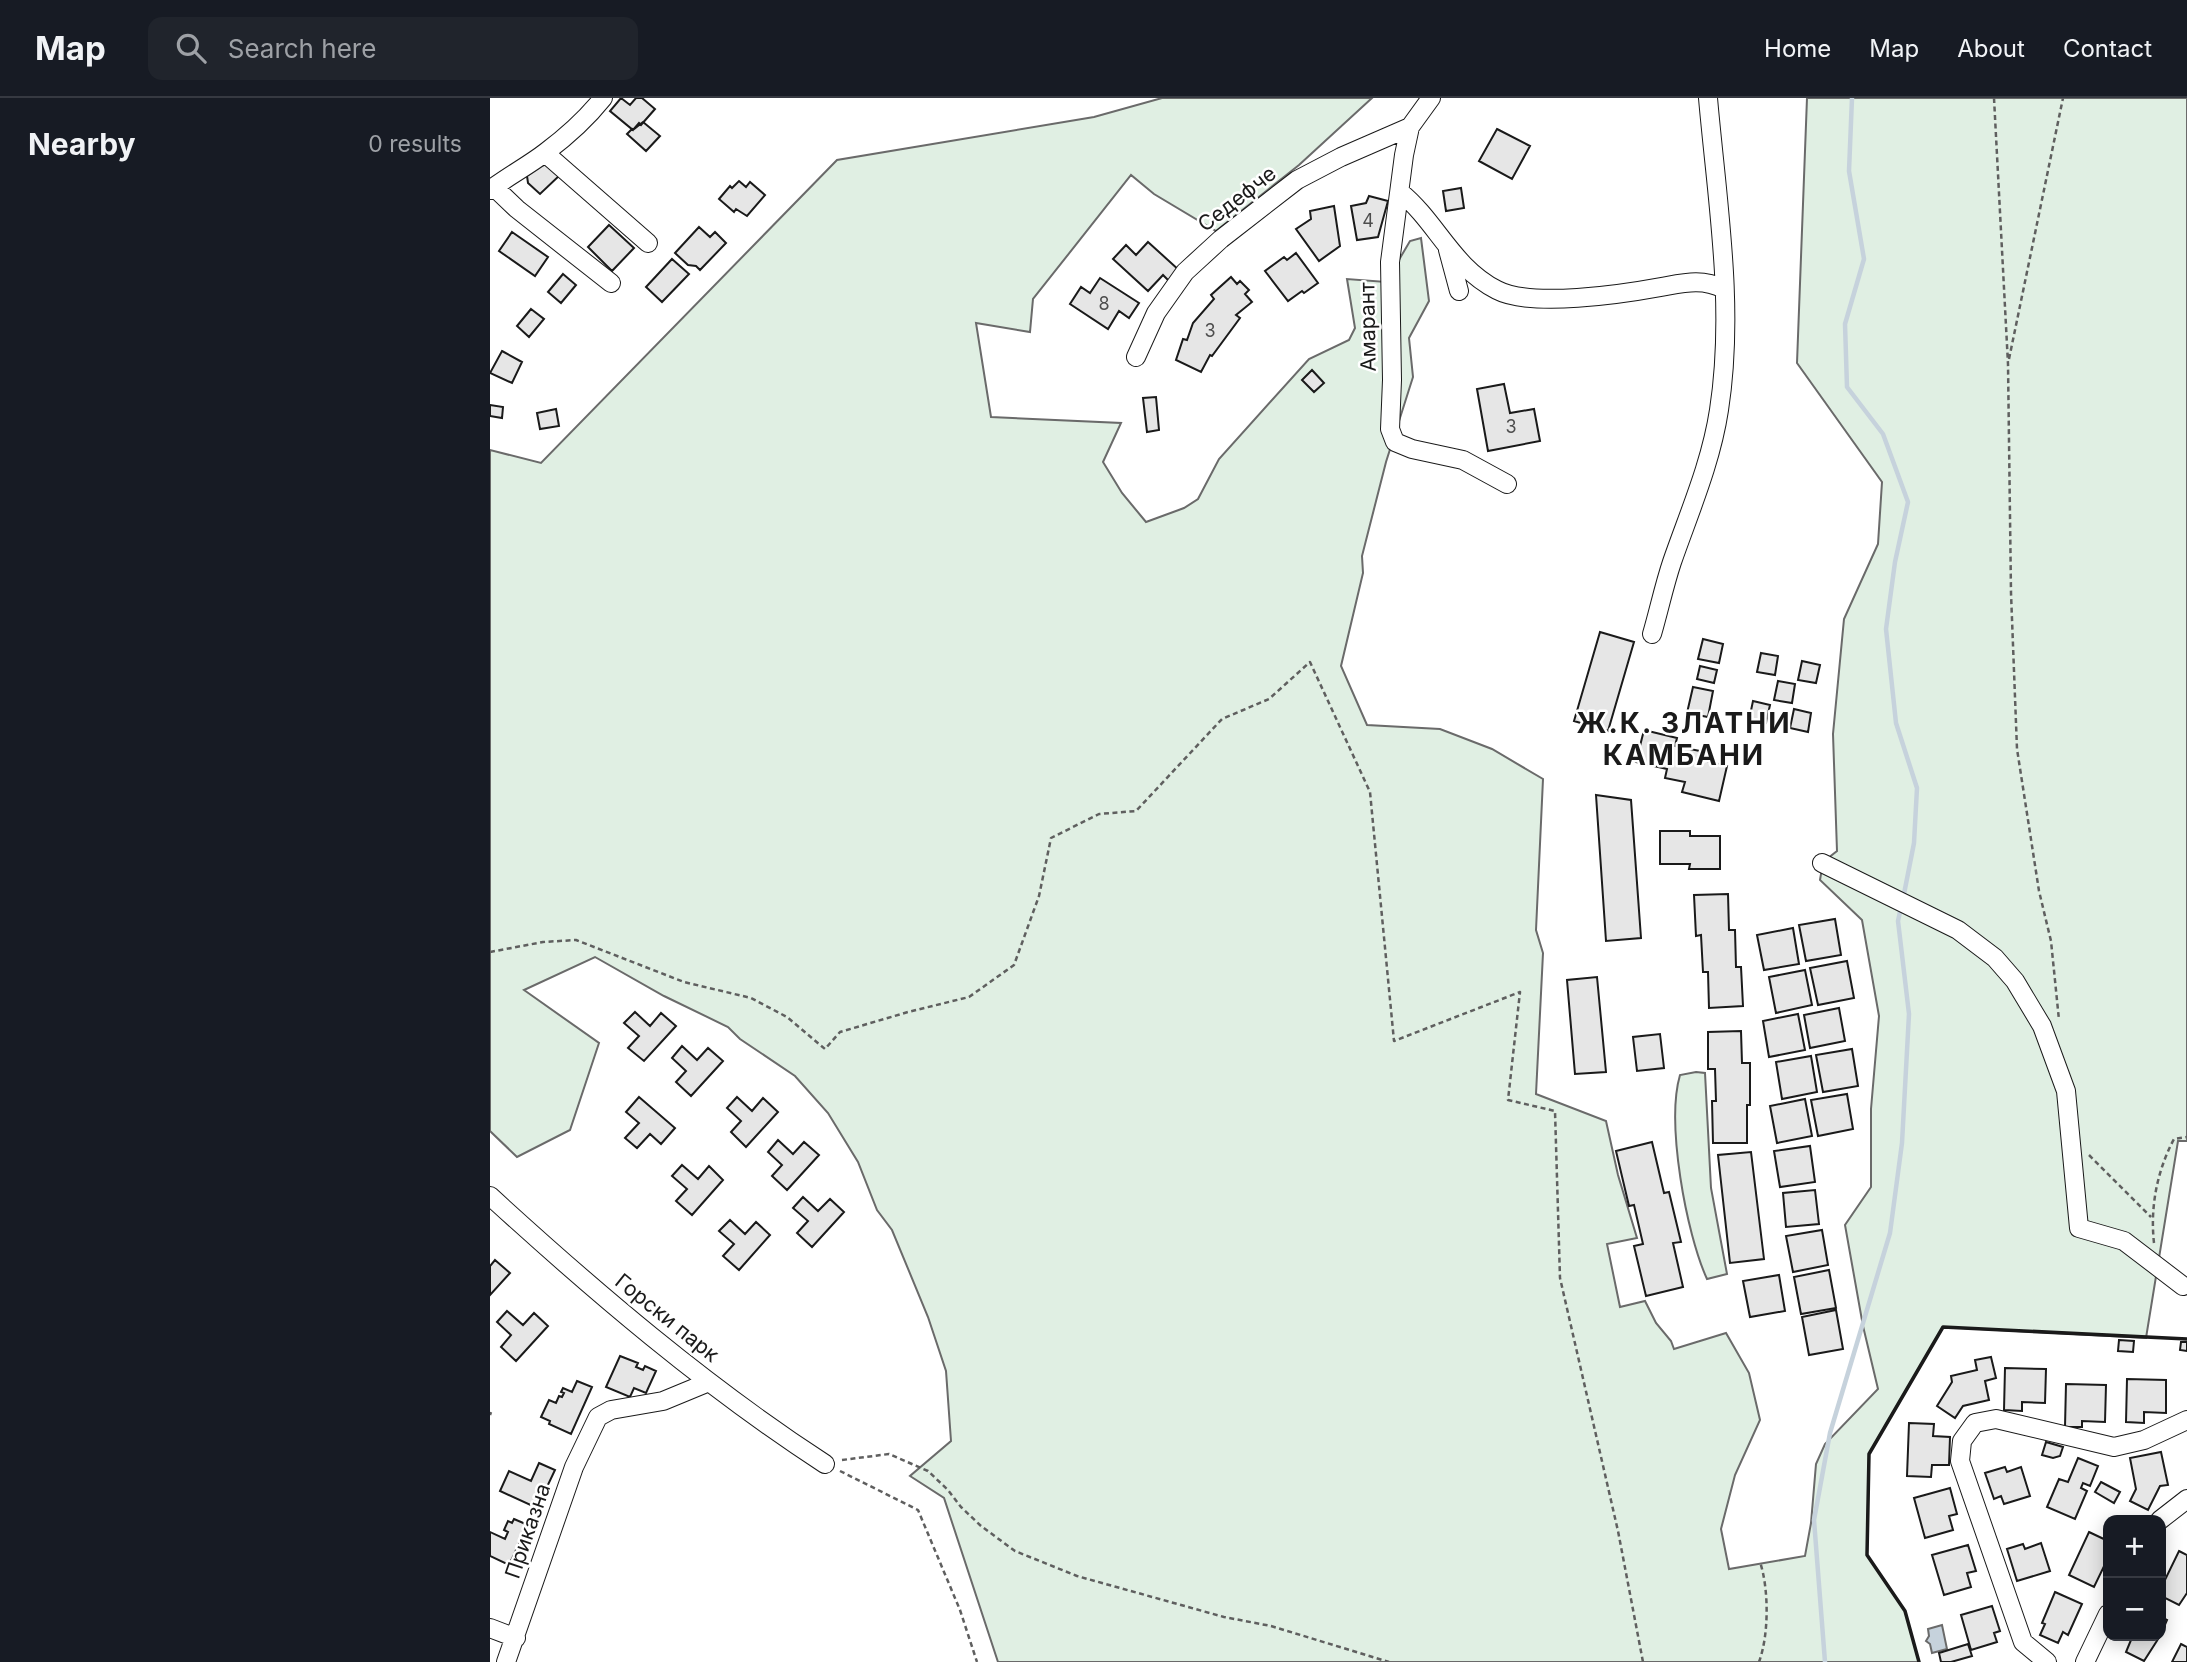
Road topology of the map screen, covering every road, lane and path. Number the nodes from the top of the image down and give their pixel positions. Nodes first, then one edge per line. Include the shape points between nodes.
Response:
1 (603, 98) edge
2 (1431, 98) edge
3 (1708, 98) edge
4 (1994, 98) edge
5 (2063, 98) edge
6 (1410, 127) junction
7 (545, 153) junction
8 (492, 188) edge
9 (1399, 192) junction
10 (648, 243) dead end
11 (1447, 247) junction
12 (611, 283) dead end
13 (1724, 289) junction
14 (1459, 291) dead end
15 (1136, 357) dead end
16 (2008, 364) junction
17 (1507, 484) dead end
18 (1652, 634) dead end
19 (1822, 863) dead end
20 (490, 952) edge
21 (2059, 1023) dead end
22 (2187, 1137) edge
23 (2086, 1152) dead end
24 (490, 1196) edge
25 (2151, 1217) junction
26 (2155, 1250) dead end
27 (2184, 1287) edge
28 (709, 1382) junction
29 (2187, 1420) edge
30 (825, 1464) junction
31 (2187, 1499) edge
32 (2166, 1515) edge
33 (1760, 1562) dead end
34 (2103, 1624) edge
35 (490, 1628) edge
36 (516, 1638) junction
37 (506, 1662) edge
38 (976, 1662) edge
39 (1389, 1662) edge
40 (1643, 1662) edge
41 (1759, 1662) edge
42 (2046, 1662) edge
43 (2085, 1662) edge

1 - 7 street
2 - 6 street, Амарант
3 - 13 street
4 - 16 path
5 - 16 path
6 - 9 street, Амарант
6 - 15 street, Седефче via 1297,180 1221,239 1185,272 1163,302
7 - 8 street
7 - 10 street
8 - 12 street
9 - 11 street via 1425,215
9 - 17 street, Амарант via 1390,262 1390,429 1395,442 1463,460
11 - 13 street via 1499,291 1531,299 1703,281
11 - 14 street
13 - 18 street via 1727,333 1720,410
16 - 21 path via 2017,748 2039,891 2052,941
19 - 27 street via 1958,930 1995,958 2015,981 2042,1026 2066,1091 2078,1228 2124,1241
20 - 40 path via 576,940 684,982 751,998 787,1017 825,1049 840,1032 969,997 1013,965 1038,896 1051,838 1099,814 1136,811 1222,719 1269,699 1310,662 1370,792 1394,1041 1520,992 1508,1100 1555,1111 1559,1278 1618,1531
22 - 25 path via 2174,1139 2163,1160
23 - 25 path
24 - 28 street, Горски парк
25 - 26 path
28 - 30 street, Горски парк
28 - 36 street, Приказна via 663,1401 598,1416 574,1467
29 - 42 street via 2144,1440 2114,1447 1996,1419 1975,1423 1962,1441 1960,1461 2023,1643
30 - 38 path via 918,1510 960,1610
30 - 39 path via 889,1454 928,1471 981,1526 1015,1551 1077,1576
31 - 32 street
33 - 41 path via 1766,1579 1764,1648
34 - 43 street
35 - 36 street
36 - 37 street, Приказна

